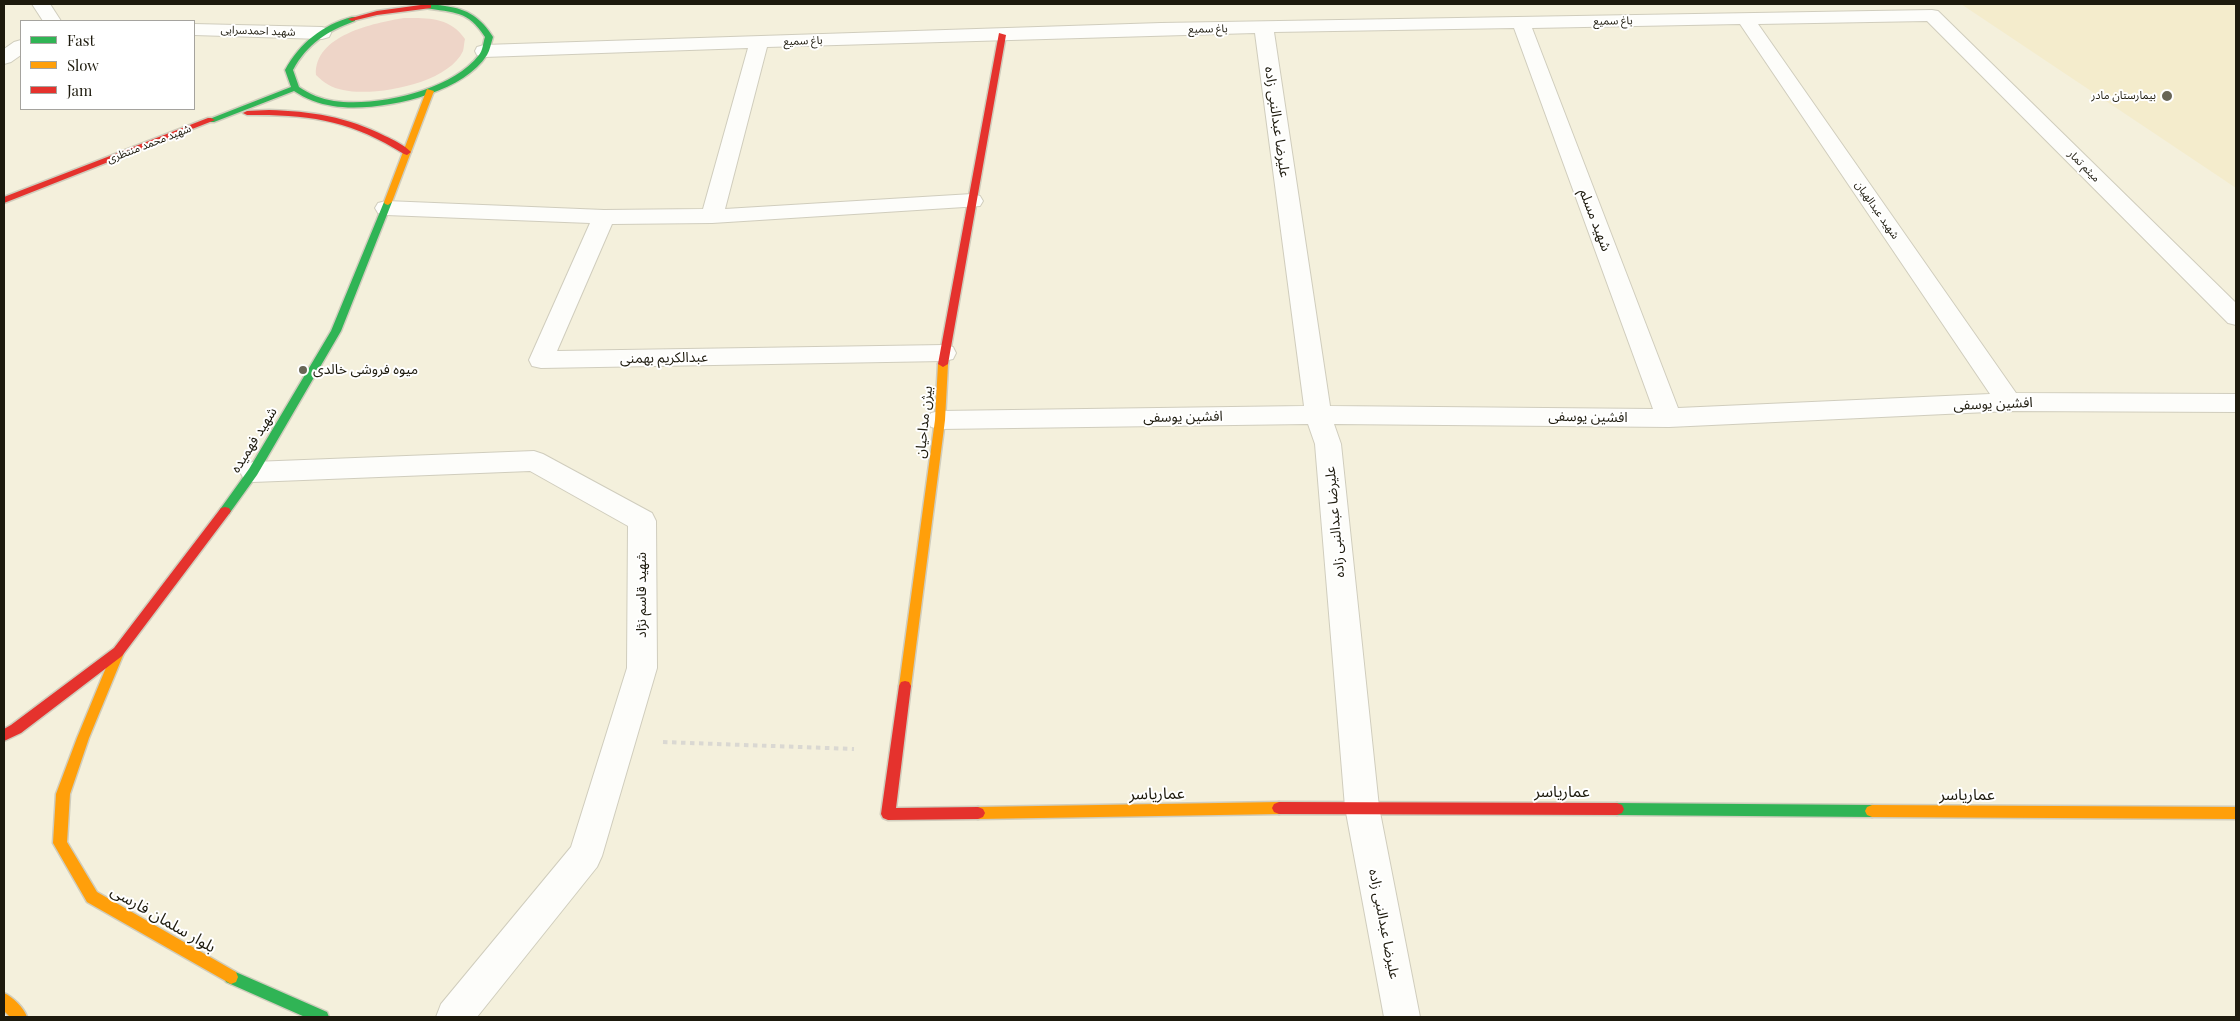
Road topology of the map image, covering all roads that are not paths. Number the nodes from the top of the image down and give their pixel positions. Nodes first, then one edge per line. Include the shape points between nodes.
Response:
1 (41, 4) edge
2 (1802, 4) edge
3 (463, 7) edge
4 (1932, 15) joint
5 (1818, 17) junction
6 (1745, 18) junction
7 (51, 20) edge
8 (1520, 22) junction
9 (1264, 28) junction
10 (195, 29) edge
11 (322, 33) junction
12 (1002, 35) junction
13 (759, 42) junction
14 (20, 47) edge
15 (484, 52) junction
16 (4, 58) edge
17 (295, 88) junction
18 (430, 91) junction
19 (227, 114) junction
20 (407, 152) junction
21 (4, 200) edge
22 (972, 201) junction
23 (386, 208) junction
24 (712, 216) junction
25 (604, 217) junction
26 (2236, 317) edge
27 (944, 353) junction
28 (2009, 402) junction
29 (2236, 403) edge
30 (1318, 414) junction
31 (1669, 418) junction
32 (940, 420) junction
33 (253, 472) junction
34 (118, 652) junction
35 (4, 735) edge
36 (1362, 807) junction
37 (2236, 813) edge
38 (888, 814) joint
39 (4, 1001) edge
40 (20, 1017) edge
41 (322, 1017) edge
42 (454, 1017) edge
43 (1402, 1017) edge

1 - 7 street
2 - 5 street
3 - 11 main road via 391,9 355,18
3 - 15 main road via 480,21 489,37
4 - 5 street, باغ سمیع
4 - 26 street, میثم تمار
5 - 6 street, باغ سمیع
6 - 8 street, باغ سمیع
6 - 28 street, شهید عبدالهیان
8 - 9 street, باغ سمیع
8 - 31 street, شهید مسلم
9 - 12 street, باغ سمیع
9 - 30 street, علیرضا عبدالنبی زاده
10 - 11 street, شهید احمدسرایی
11 - 17 main road via 299,51 289,70
12 - 13 street, باغ سمیع
12 - 22 main road, بیژن مداحیان
13 - 15 street, باغ سمیع
13 - 24 street
14 - 16 street
15 - 18 main road via 462,75
17 - 18 main road via 316,100 350,105 390,102
17 - 19 main road, شهید محمد منتظری
18 - 20 main road, شهید فهمیده
19 - 20 main road via 282,112 331,117 374,131
19 - 21 main road, شهید محمد منتظری
20 - 23 main road, شهید فهمیده
22 - 24 street
22 - 27 main road, بیژن مداحیان
23 - 25 street
23 - 33 main road, شهید فهمیده via 336,331
24 - 25 street
25 - 27 street, عبدالکریم بهمنی via 541,360
27 - 32 main road, بیژن مداحیان
28 - 29 street, افشین یوسفی
28 - 31 street, افشین یوسفی
30 - 31 street, افشین یوسفی
30 - 32 street, افشین یوسفی
30 - 36 street, علیرضا عبدالنبی زاده via 1328,444
32 - 38 main road, بیژن مداحیان
33 - 34 main road, شهید فهمیده
33 - 42 street, شهید قاسم نژاد via 534,461 642,521 642,668 585,856
34 - 35 main road, شهید فهمیده
34 - 41 main road, بلوار سلمان فارسی via 63,794 60,843 92,897 229,976
36 - 37 main road, عماریاسر
36 - 38 main road, عماریاسر
36 - 43 street, علیرضا عبدالنبی زاده
39 - 40 main road

